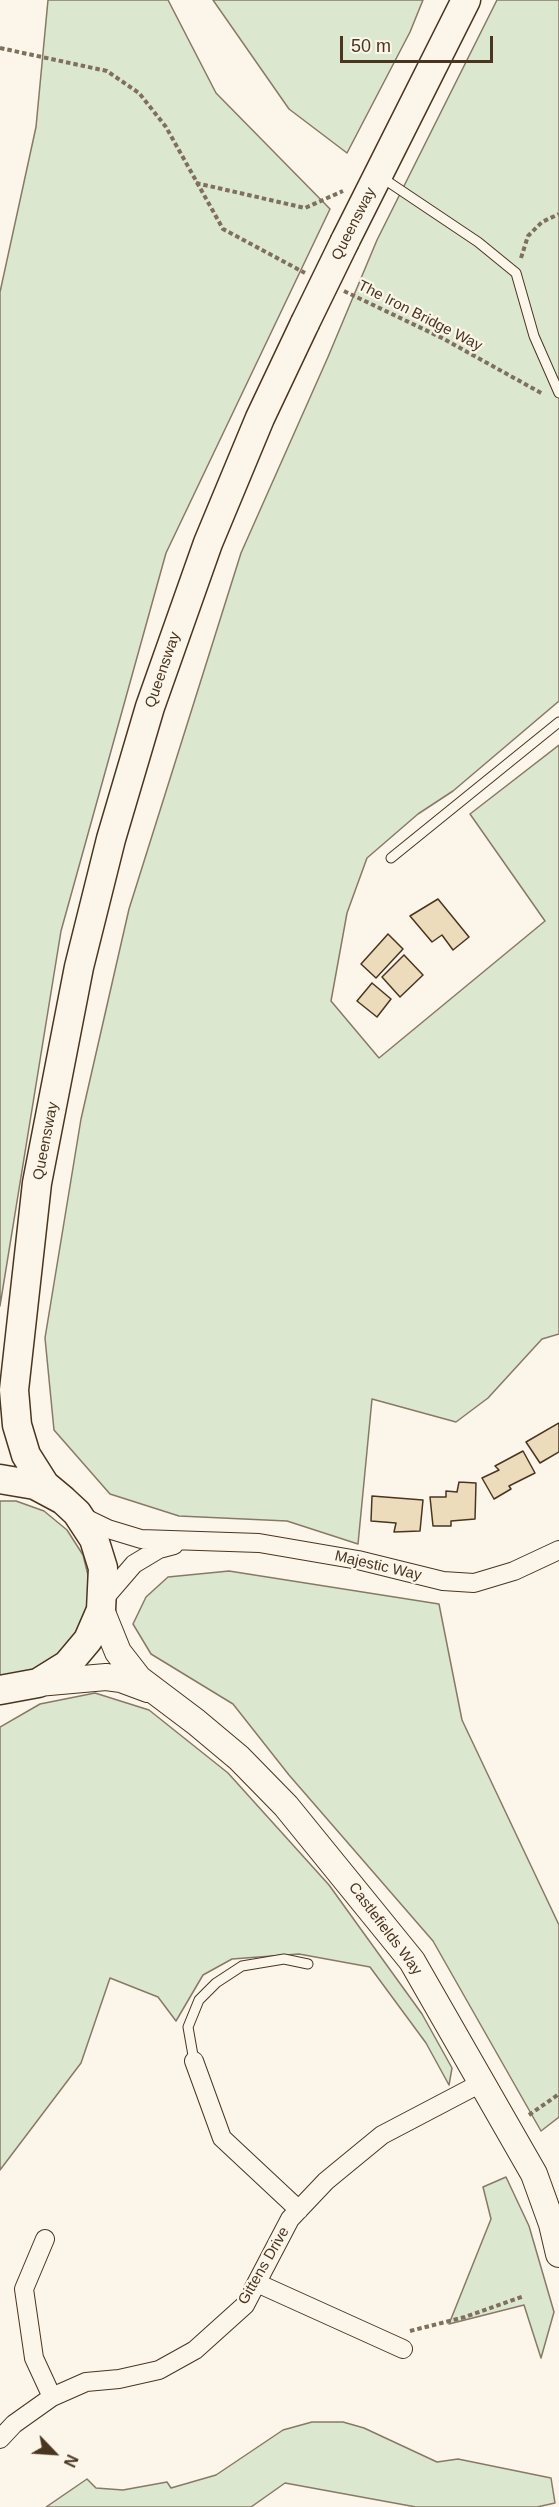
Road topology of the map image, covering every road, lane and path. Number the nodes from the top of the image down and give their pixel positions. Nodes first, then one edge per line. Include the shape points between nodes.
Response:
1 (466, 0) edge
2 (0, 48) edge
3 (380, 176) junction
4 (196, 183) junction
5 (559, 214) edge
6 (516, 273) junction
7 (315, 277) dead end
8 (335, 286) dead end
9 (555, 396) edge
10 (559, 722) edge
11 (391, 858) dead end
12 (14, 1390) junction
13 (0, 1424) edge
14 (0, 1479) edge
15 (70, 1507) junction
16 (190, 1542) junction
17 (559, 1550) edge
18 (102, 1605) junction
19 (22, 1687) edge
20 (151, 1690) junction
21 (0, 1702) edge
22 (308, 1964) dead end
23 (194, 2061) joint
24 (483, 2082) junction
25 (559, 2094) edge
26 (529, 2115) dead end
27 (298, 2211) junction
28 (45, 2239) dead end
29 (559, 2254) edge
30 (256, 2283) junction
31 (524, 2296) dead end
32 (397, 2346) joint
33 (52, 2397) junction
34 (0, 2439) edge

1 - 3 main road, Queensway
2 - 4 path via 107,71 139,93 159,118
3 - 4 path via 305,208
3 - 6 lane via 478,242
3 - 12 main road, Queensway, bridge via 260,418 208,543 150,707 79,968 38,1183
4 - 7 path via 223,229
5 - 6 path via 542,222 528,236
6 - 9 lane
8 - 9 path, The Iron Bridge Way
10 - 11 lane
12 - 13 main road, Queensway
12 - 15 main road, Queensway via 17,1425 26,1455 45,1485
14 - 15 main road via 35,1485
15 - 16 street, Majestic Way via 92,1522 126,1535
15 - 18 main road, Queensway via 94,1539 103,1568
16 - 17 street, Majestic Way via 259,1543 358,1560 443,1581 474,1583 514,1571
16 - 18 street, Majestic Way via 146,1556 126,1572
18 - 19 main road via 88,1640 67,1665
18 - 20 main road, Castlefields Way via 118,1652
19 - 20 main road, Castlefields Way via 106,1677
19 - 21 main road
20 - 24 main road, Castlefields Way via 239,1758 294,1815 412,1961
22 - 23 lane via 284,1959 242,1966 216,1983 199,2000 188,2027
23 - 27 street via 222,2138
24 - 27 street, Gittens Drive via 382,2135 326,2181
24 - 29 main road, Castlefields Way via 534,2174
25 - 26 path
27 - 30 street, Gittens Drive
28 - 33 street via 24,2289 34,2358
30 - 32 street
30 - 33 street, Gittens Drive via 244,2305 195,2350 159,2370 86,2382
31 - 32 path via 407,2332
33 - 34 street, Gittens Drive

